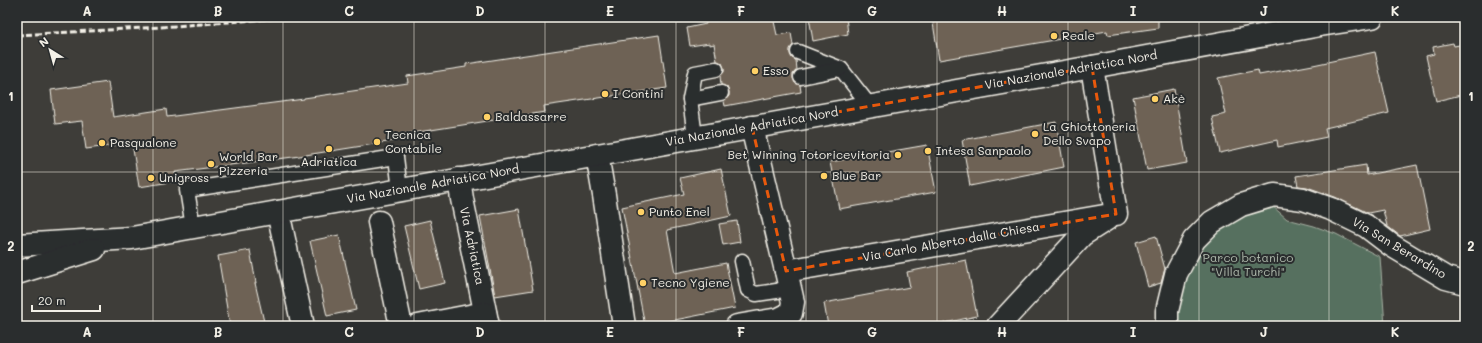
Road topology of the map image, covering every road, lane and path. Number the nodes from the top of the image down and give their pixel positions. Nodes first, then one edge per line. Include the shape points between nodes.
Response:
1 (1372, 17) edge
2 (798, 52) dead end
3 (1092, 67) junction
4 (716, 69) dead end
5 (840, 69) junction
6 (801, 77) dead end
7 (721, 93) dead end
8 (690, 99) junction
9 (870, 106) junction
10 (752, 127) junction
11 (694, 137) junction
12 (597, 154) junction
13 (459, 179) junction
14 (400, 190) junction
15 (278, 212) junction
16 (1116, 214) junction
17 (379, 222) dead end
18 (193, 227) junction
19 (132, 238) junction
20 (17, 244) edge
21 (742, 261) dead end
22 (17, 273) edge
23 (788, 280) junction
24 (1465, 283) edge
25 (487, 319) edge
26 (303, 326) edge
27 (401, 326) edge
28 (418, 326) edge
29 (624, 326) edge
30 (737, 326) edge
31 (998, 326) edge
32 (1019, 326) edge
33 (1167, 326) edge

1 - 3 street, Via Nazionale Adriatica Nord
2 - 5 lane
3 - 9 street, Via Nazionale Adriatica Nord
3 - 16 street
4 - 8 lane via 695,73
5 - 6 lane
5 - 9 lane
7 - 8 lane
8 - 11 lane
9 - 10 street, Via Nazionale Adriatica Nord
10 - 11 street, Via Nazionale Adriatica Nord
10 - 23 street
11 - 12 street, Via Nazionale Adriatica Nord
12 - 13 street, Via Nazionale Adriatica Nord
12 - 29 street
13 - 14 street, Via Nazionale Adriatica Nord
13 - 25 street, Via Adriatica
14 - 15 street, Via Nazionale Adriatica Nord
14 - 18 lane via 396,157 187,190
15 - 18 street, Via Nazionale Adriatica Nord
15 - 26 street
16 - 23 street, Via Carlo Alberto dalla Chiesa
16 - 31 street via 1082,234
16 - 32 street via 1099,237
17 - 27 street
18 - 19 street, Via Nazionale Adriatica Nord
19 - 20 street, Via Nazionale Adriatica Nord
19 - 22 street, Via Nazionale Adriatica Nord
21 - 23 lane via 748,290 756,294
23 - 30 street via 793,302 791,313 779,319
24 - 33 street, Via San Berardino via 1446,278 1391,245 1366,226 1331,209 1303,199 1274,195 1241,205 1212,222 1194,240 1176,274 1167,311
25 - 28 street, Via Adriatica

